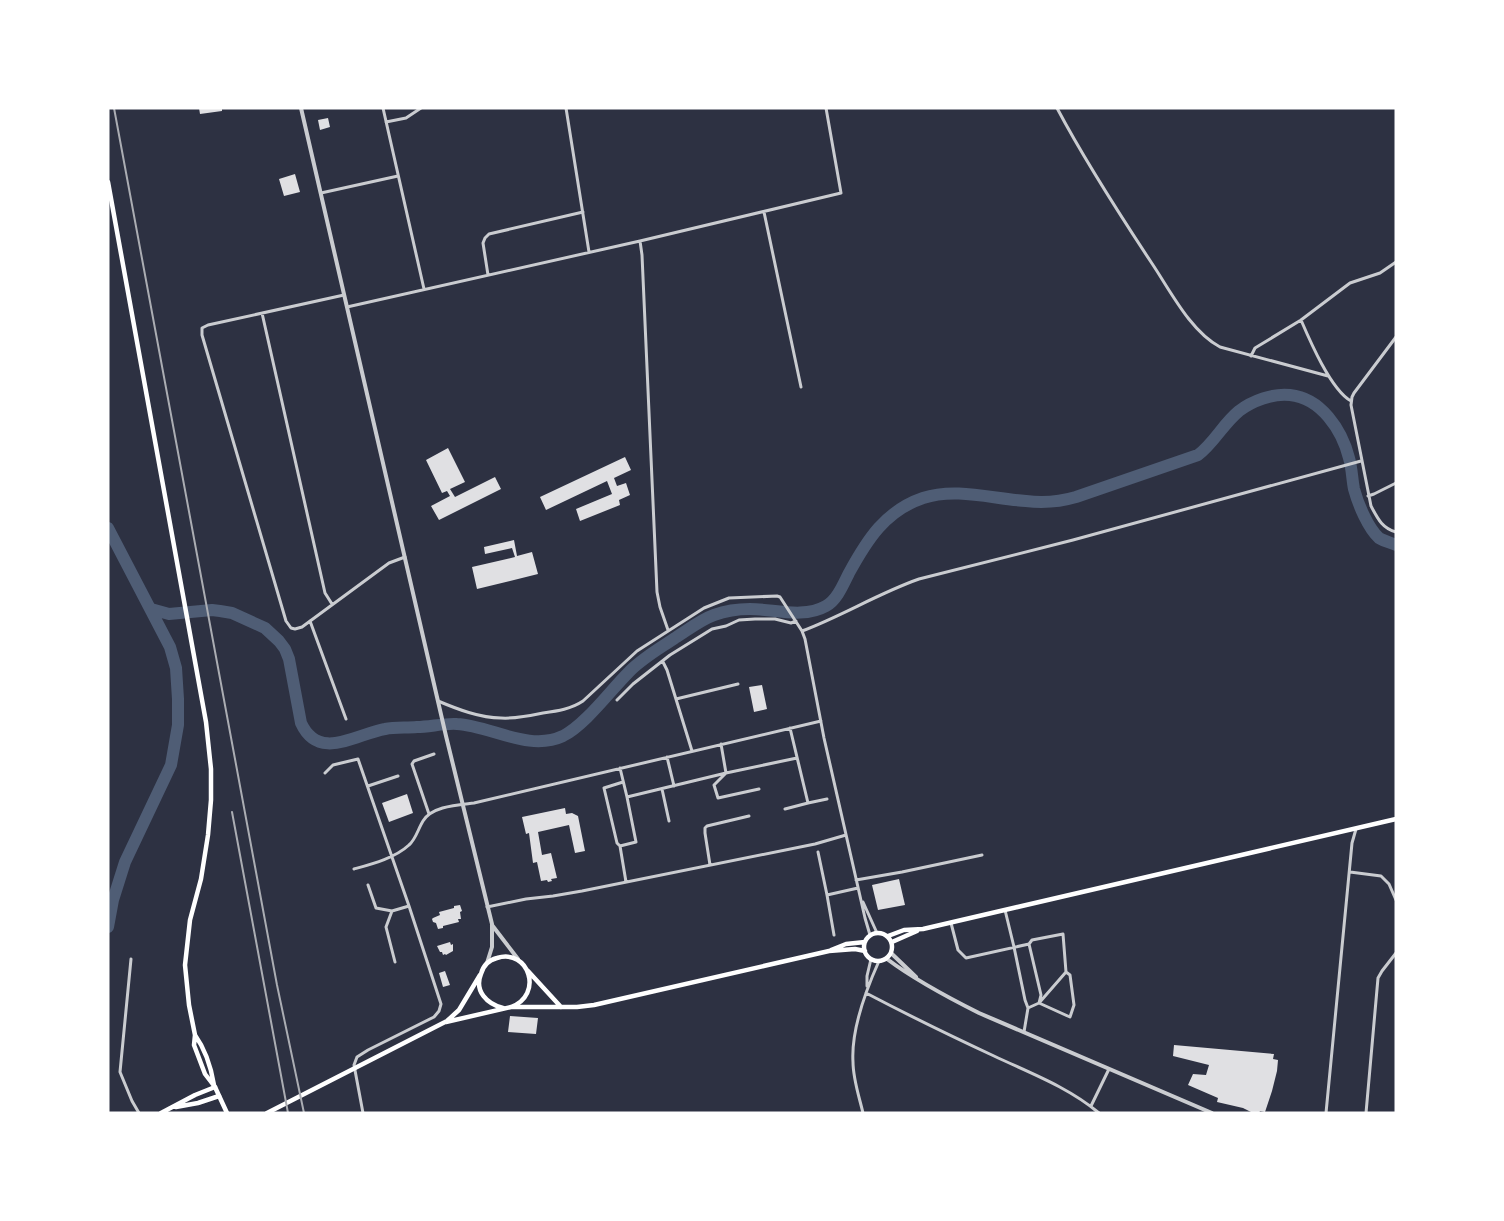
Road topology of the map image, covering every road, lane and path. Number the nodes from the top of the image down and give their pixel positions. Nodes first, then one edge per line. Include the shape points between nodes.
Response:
1 (302, 108) edge
2 (383, 108) edge
3 (421, 108) edge
4 (566, 108) edge
5 (826, 108) edge
6 (1057, 108) edge
7 (386, 122) junction
8 (398, 176) junction
9 (108, 182) edge
10 (321, 193) junction
11 (583, 212) junction
12 (764, 212) junction
13 (640, 241) junction
14 (589, 252) junction
15 (1396, 262) edge
16 (488, 275) junction
17 (424, 289) junction
18 (344, 295) junction
19 (347, 307) junction
20 (262, 313) junction
21 (1301, 320) junction
22 (1396, 337) edge
23 (1251, 356) junction
24 (1328, 376) junction
25 (801, 387) dead end
26 (1351, 401) junction
27 (1361, 461) junction
28 (1396, 483) edge
29 (1368, 496) junction
30 (1396, 532) edge
31 (405, 557) junction
32 (332, 604) junction
33 (310, 621) junction
34 (796, 621) junction
35 (668, 630) junction
36 (802, 631) junction
37 (662, 662) junction
38 (738, 684) dead end
39 (676, 699) junction
40 (438, 700) junction
41 (617, 700) dead end
42 (345, 719) dead end
43 (821, 721) junction
44 (790, 728) junction
45 (721, 744) junction
46 (692, 751) junction
47 (434, 754) dead end
48 (667, 757) junction
49 (797, 758) junction
50 (620, 768) junction
51 (325, 773) dead end
52 (726, 773) junction
53 (398, 776) dead end
54 (623, 782) junction
55 (368, 786) junction
56 (674, 786) junction
57 (662, 789) junction
58 (759, 789) dead end
59 (627, 797) junction
60 (827, 799) dead end
61 (808, 803) junction
62 (462, 804) junction
63 (785, 809) dead end
64 (429, 814) junction
65 (749, 816) dead end
66 (1396, 819) edge
67 (669, 821) dead end
68 (1356, 829) junction
69 (846, 835) junction
70 (620, 846) junction
71 (818, 852) dead end
72 (392, 855) junction
73 (982, 855) dead end
74 (710, 865) junction
75 (354, 869) dead end
76 (1350, 872) junction
77 (856, 880) junction
78 (626, 882) junction
79 (368, 885) dead end
80 (858, 888) junction
81 (827, 895) junction
82 (861, 898) junction
83 (1396, 900) edge
84 (409, 906) junction
85 (487, 907) junction
86 (1005, 910) junction
87 (392, 911) junction
88 (951, 922) junction
89 (492, 924) junction
90 (923, 929) junction
91 (877, 933) junction
92 (834, 935) dead end
93 (870, 935) junction
94 (888, 936) junction
95 (865, 942) junction
96 (892, 942) junction
97 (1029, 944) junction
98 (1014, 947) junction
99 (829, 951) junction
100 (865, 951) junction
101 (891, 953) junction
102 (1396, 953) edge
103 (887, 958) junction
104 (131, 959) dead end
105 (871, 959) junction
106 (879, 961) junction
107 (395, 962) dead end
108 (487, 964) junction
109 (524, 966) junction
110 (1066, 972) junction
111 (480, 975) junction
112 (918, 980) junction
113 (867, 988) junction
114 (866, 993) junction
115 (1039, 1003) junction
116 (511, 1007) junction
117 (561, 1007) junction
118 (503, 1008) junction
119 (1028, 1008) junction
120 (443, 1023) junction
121 (1024, 1032) junction
122 (1109, 1069) junction
123 (215, 1087) junction
124 (219, 1096) junction
125 (1091, 1106) junction
126 (171, 1109) junction
127 (139, 1113) edge
128 (161, 1113) edge
129 (227, 1113) edge
130 (267, 1113) edge
131 (363, 1113) edge
132 (863, 1113) edge
133 (1099, 1113) edge
134 (1212, 1113) edge
135 (1326, 1113) edge
136 (1366, 1113) edge

1 - 10 street
2 - 7 street
3 - 7 street via 406,118
4 - 11 street
5 - 12 street via 841,194
6 - 23 street via 1134,236 1193,324 1220,348
7 - 8 street
8 - 10 street
8 - 17 street
9 - 123 main road via 206,722 211,770 208,835 185,965 194,1045 205,1074
10 - 18 street
11 - 14 street
11 - 16 street via 489,234 483,243
12 - 13 street
12 - 25 street
13 - 14 street
13 - 35 street via 657,592
14 - 16 street
15 - 21 street via 1380,273 1356,279
16 - 17 street
17 - 19 street
18 - 19 street
18 - 20 street
19 - 31 street
20 - 32 street via 326,593
20 - 33 street via 208,325 202,328 202,334 286,621 295,629
21 - 23 street via 1255,348
21 - 24 street
22 - 26 street
23 - 24 street
24 - 26 street
26 - 27 street
27 - 29 street
27 - 36 street via 919,579
28 - 29 street
29 - 30 street via 1379,522
31 - 32 street via 389,563
31 - 40 street
32 - 33 street
33 - 42 street
34 - 35 street via 777,596 729,598
34 - 36 street
34 - 37 street via 739,620 712,629
35 - 40 street via 570,708 498,718
36 - 43 street
37 - 39 street
37 - 41 street
38 - 39 street
39 - 46 street
40 - 62 street
43 - 44 street
43 - 69 street
44 - 45 street
44 - 49 street
45 - 46 street
45 - 52 street
46 - 48 street
47 - 64 street via 412,764
48 - 50 street
48 - 56 street
49 - 52 street
49 - 61 street
50 - 54 street
50 - 62 street
51 - 55 street via 333,765 358,759
52 - 56 street
52 - 58 street via 714,785 718,798
53 - 55 street
54 - 59 street
54 - 70 street via 604,788
55 - 72 street
56 - 57 street
57 - 59 street
57 - 67 street
59 - 70 street via 636,842
60 - 61 street
61 - 63 street
62 - 64 street
62 - 85 street
64 - 72 street via 412,843
65 - 74 street via 705,828
66 - 68 main road
68 - 76 street
68 - 86 main road
69 - 74 street
69 - 77 street
70 - 78 street
71 - 81 street
72 - 75 street
72 - 84 street
73 - 77 street
74 - 78 street
76 - 83 street via 1381,876
76 - 135 street
77 - 80 street
78 - 85 street
79 - 87 street via 376,908
80 - 81 street
80 - 82 street
81 - 92 street
82 - 91 street
82 - 93 street
84 - 87 street
84 - 131 street via 440,1009 430,1019 357,1057 354,1065
85 - 89 street
86 - 88 main road
86 - 98 street
87 - 107 street via 386,927
88 - 90 main road
88 - 98 street via 958,950 966,958
89 - 108 street
89 - 109 street
90 - 94 main road
90 - 96 main road
91 - 93 main road
91 - 94 main road
93 - 95 main road
94 - 96 main road
95 - 99 main road via 843,944
95 - 100 main road
96 - 101 main road
97 - 98 street
97 - 110 street via 1063,934
97 - 115 street via 1041,995
98 - 119 street
99 - 100 main road
99 - 117 main road via 594,1005
100 - 105 main road
101 - 103 main road
101 - 112 street
102 - 136 street via 1378,978
103 - 106 main road
103 - 112 street
104 - 127 street via 120,1072
105 - 106 main road
105 - 113 street
106 - 113 street
108 - 109 main road via 506,957
108 - 111 main road
109 - 116 main road via 530,978 529,989
109 - 117 main road
110 - 115 street
110 - 115 street via 1070,975 1074,1005 1070,1017
111 - 118 main road via 483,997
111 - 120 main road via 459,1010
112 - 121 street
113 - 114 street
114 - 125 street via 1050,1082
114 - 132 street via 854,1038 853,1061
115 - 119 street
116 - 117 main road
116 - 118 main road
118 - 120 main road
119 - 121 street
120 - 130 main road
121 - 122 street
122 - 125 street
122 - 134 street
123 - 124 main road
123 - 126 main road
124 - 126 main road
124 - 129 main road
125 - 133 street
126 - 128 main road

